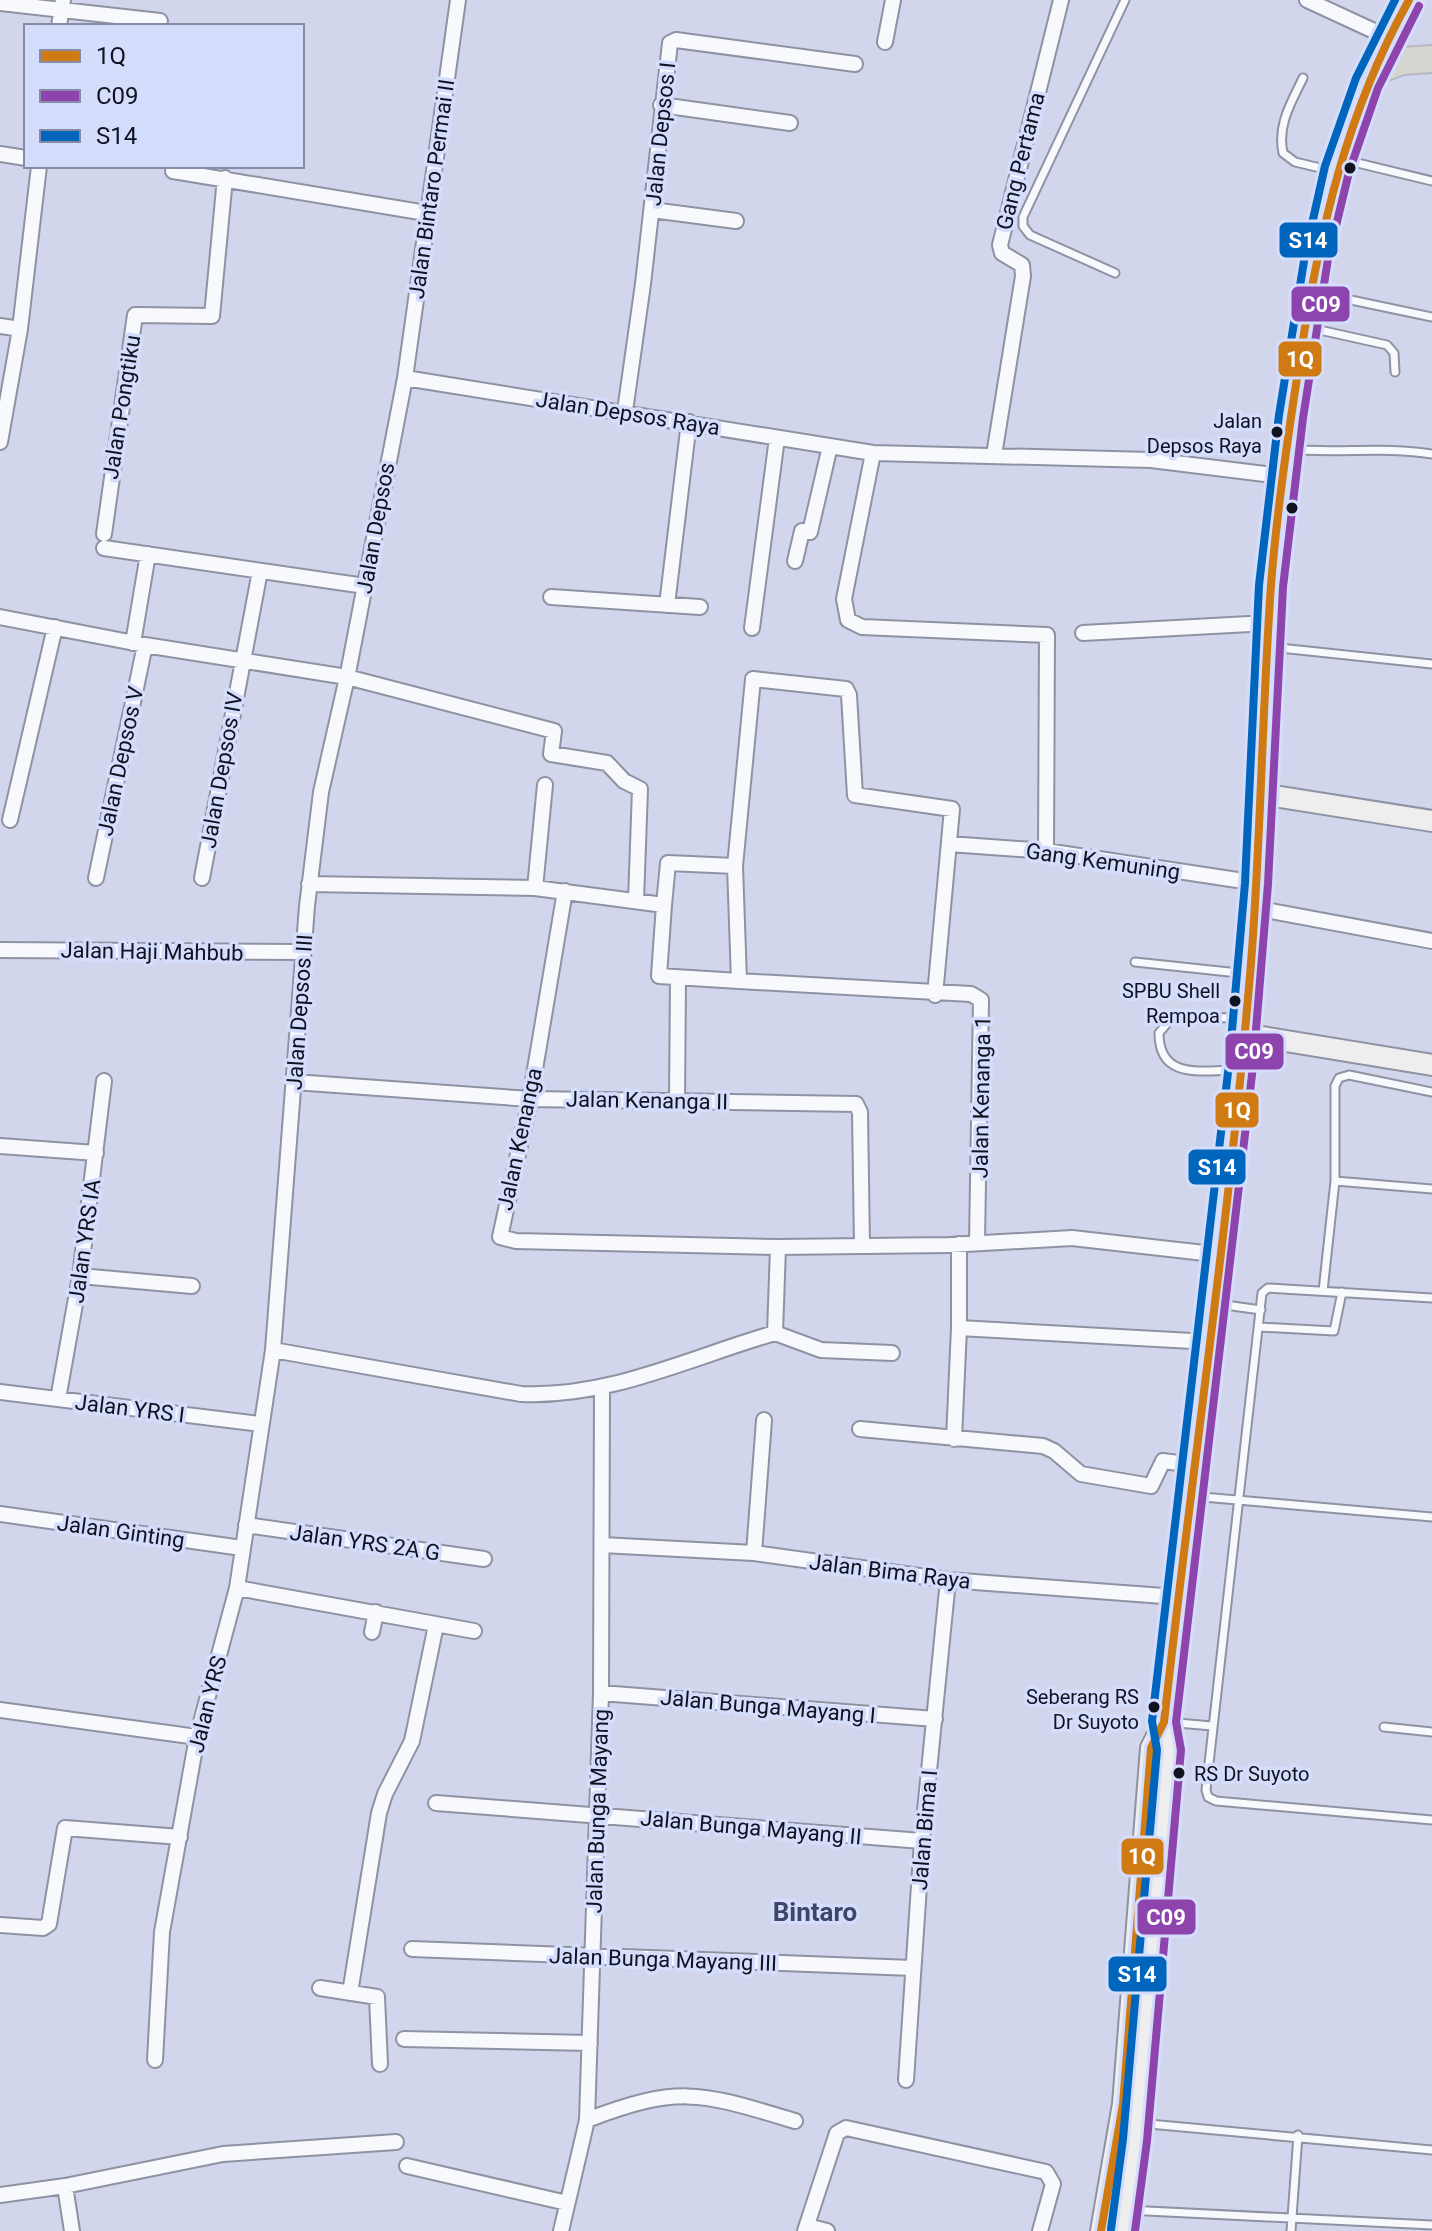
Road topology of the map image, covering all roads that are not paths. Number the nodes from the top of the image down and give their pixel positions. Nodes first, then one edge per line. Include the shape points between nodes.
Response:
1 (458, 0) edge
2 (893, 0) edge
3 (1061, 0) edge
4 (1125, 0) edge
5 (1307, 0) edge
6 (1409, 0) edge
7 (0, 3) edge
8 (62, 4) edge
9 (160, 21) dead end
10 (59, 24) edge
11 (1387, 37) junction
12 (885, 42) dead end
13 (1432, 59) edge
14 (855, 64) dead end
15 (1367, 74) junction
16 (1303, 78) dead end
17 (661, 105) junction
18 (790, 123) dead end
19 (0, 154) edge
20 (24, 158) edge
21 (1336, 165) junction
22 (39, 168) edge
23 (173, 171) dead end
24 (225, 178) junction
25 (1432, 181) edge
26 (652, 210) junction
27 (426, 213) junction
28 (736, 221) dead end
29 (1115, 273) dead end
30 (1310, 292) junction
31 (1432, 317) edge
32 (0, 326) edge
33 (1304, 327) junction
34 (20, 329) junction
35 (1395, 372) dead end
36 (405, 378) junction
37 (625, 411) junction
38 (689, 422) junction
39 (777, 438) junction
40 (0, 442) edge
41 (830, 446) junction
42 (1285, 449) junction
43 (873, 453) junction
44 (1432, 454) edge
45 (994, 455) junction
46 (1281, 476) junction
47 (148, 554) junction
48 (795, 561) dead end
49 (260, 571) junction
50 (365, 586) junction
51 (551, 597) dead end
52 (667, 605) junction
53 (700, 607) dead end
54 (0, 617) edge
55 (1268, 623) junction
56 (55, 627) junction
57 (752, 628) dead end
58 (1083, 633) dead end
59 (139, 644) junction
60 (1268, 647) junction
61 (241, 662) junction
62 (1432, 664) edge
63 (340, 676) junction
64 (545, 785) dead end
65 (1261, 794) junction
66 (10, 820) dead end
67 (1432, 821) edge
68 (949, 844) junction
69 (1046, 851) junction
70 (735, 866) junction
71 (96, 878) dead end
72 (202, 878) dead end
73 (1257, 883) junction
74 (309, 884) junction
75 (535, 888) junction
76 (565, 891) junction
77 (636, 901) junction
78 (664, 905) junction
79 (1255, 908) junction
80 (1432, 941) edge
81 (0, 950) edge
82 (304, 952) junction
83 (1135, 962) dead end
84 (1250, 974) junction
85 (678, 979) junction
86 (739, 981) junction
87 (935, 995) junction
88 (1245, 1025) junction
89 (1432, 1065) edge
90 (1241, 1070) junction
91 (104, 1081) dead end
92 (294, 1082) junction
93 (1432, 1092) edge
94 (530, 1099) junction
95 (677, 1101) junction
96 (0, 1146) edge
97 (96, 1153) junction
98 (1335, 1181) junction
99 (1432, 1189) edge
100 (977, 1242) junction
101 (959, 1244) junction
102 (862, 1246) junction
103 (778, 1247) junction
104 (1222, 1255) junction
105 (80, 1276) junction
106 (192, 1286) dead end
107 (1323, 1291) junction
108 (1342, 1292) junction
109 (1432, 1298) edge
110 (1215, 1304) junction
111 (1261, 1310) junction
112 (1259, 1327) junction
113 (959, 1328) junction
114 (775, 1333) junction
115 (1210, 1342) junction
116 (273, 1350) junction
117 (892, 1353) dead end
118 (602, 1389) junction
119 (0, 1392) edge
120 (58, 1399) junction
121 (764, 1420) dead end
122 (260, 1424) junction
123 (860, 1429) dead end
124 (954, 1439) junction
125 (1194, 1465) junction
126 (1197, 1497) junction
127 (1239, 1502) junction
128 (0, 1514) edge
129 (1432, 1517) edge
130 (246, 1525) junction
131 (602, 1545) junction
132 (242, 1548) junction
133 (754, 1553) junction
134 (484, 1559) dead end
135 (948, 1580) junction
136 (237, 1588) junction
137 (1177, 1597) junction
138 (376, 1612) junction
139 (436, 1625) junction
140 (474, 1631) dead end
141 (372, 1632) dead end
142 (601, 1693) junction
143 (0, 1710) edge
144 (935, 1719) junction
145 (1164, 1722) junction
146 (1212, 1726) junction
147 (1384, 1727) dead end
148 (1432, 1732) edge
149 (197, 1737) junction
150 (436, 1803) dead end
151 (597, 1815) junction
152 (1432, 1820) edge
153 (180, 1837) junction
154 (922, 1841) junction
155 (0, 1925) edge
156 (412, 1949) dead end
157 (593, 1956) junction
158 (913, 1968) junction
159 (320, 1988) dead end
160 (350, 1993) junction
161 (404, 2039) dead end
162 (590, 2043) junction
163 (155, 2060) dead end
164 (380, 2064) dead end
165 (906, 2080) dead end
166 (587, 2120) junction
167 (795, 2121) dead end
168 (1130, 2122) junction
169 (1298, 2135) junction
170 (396, 2142) dead end
171 (1432, 2150) edge
172 (407, 2166) dead end
173 (65, 2186) junction
174 (0, 2195) edge
175 (567, 2203) junction
176 (1117, 2208) junction
177 (1293, 2218) junction
178 (1432, 2225) edge
179 (806, 2228) edge
180 (72, 2231) edge
181 (561, 2231) edge
182 (827, 2231) edge
183 (1040, 2231) edge
184 (1101, 2231) edge
185 (1123, 2231) edge
186 (1291, 2231) edge

1 - 27 street, Jalan Bintaro Permai II
2 - 12 street
3 - 45 street, Gang Pertama via 1000,245 1002,253 1022,265 1023,276
4 - 29 lane via 1023,217 1030,235
5 - 11 street
6 - 11 main road
7 - 8 street
8 - 9 street
8 - 10 street
11 - 15 main road
13 - 15 highway via 1402,61
14 - 17 street, Jalan Depsos I via 673,40
15 - 21 main road
16 - 21 lane via 1283,120 1283,153 1295,162
17 - 18 street
17 - 26 street, Jalan Depsos I
19 - 20 street
21 - 25 lane
21 - 30 main road
22 - 34 street
23 - 24 street
24 - 27 street
24 - 47 street, Jalan Pongtiku via 212,316 135,315 104,541
26 - 28 street
26 - 37 street, Jalan Depsos I
27 - 36 street, Jalan Bintaro Permai II
30 - 31 lane
30 - 33 main road
32 - 34 street
33 - 35 lane via 1387,345 1394,353
33 - 42 main road
34 - 40 street
36 - 37 street, Jalan Depsos Raya
36 - 50 street, Jalan Depsos
37 - 38 street, Jalan Depsos Raya
38 - 39 street, Jalan Depsos Raya
38 - 52 street
39 - 41 street, Jalan Depsos Raya
39 - 57 street
41 - 43 street, Jalan Depsos Raya
41 - 48 street via 810,532 802,531
42 - 44 lane
42 - 46 main road
43 - 45 street, Jalan Depsos Raya
43 - 69 street via 844,599 848,620 862,627 1047,635
45 - 46 street, Jalan Depsos Raya via 1151,460
46 - 55 main road
47 - 49 street
47 - 59 street, Jalan Depsos V
49 - 50 street
49 - 61 street, Jalan Depsos IV
50 - 63 street, Jalan Depsos
51 - 52 street
52 - 53 street
54 - 56 street
55 - 58 street
55 - 60 main road
56 - 59 street
56 - 66 street
59 - 61 street
59 - 71 street, Jalan Depsos V
60 - 62 lane
60 - 65 main road
61 - 63 street
61 - 72 street, Jalan Depsos IV
63 - 74 street, Jalan Depsos III
63 - 77 street via 554,731 551,754 614,768 643,795
64 - 75 street
65 - 67 main road
65 - 73 main road
68 - 69 street, Gang Kemuning
68 - 70 street via 952,809 854,794 846,689 755,677
68 - 87 street
69 - 73 street, Gang Kemuning
70 - 78 street via 668,863
70 - 86 street
73 - 79 main road
74 - 75 street
74 - 82 street, Jalan Depsos III
75 - 76 street
76 - 77 street
76 - 94 street, Jalan Kenanga
77 - 78 street
78 - 85 street via 658,972
79 - 80 street
79 - 84 main road
81 - 82 street, Jalan Haji Mahbub
82 - 92 street, Jalan Depsos III
83 - 84 lane
84 - 88 main road
85 - 86 street, Jalan Kenanga 1
85 - 95 street
86 - 87 street, Jalan Kenanga 1
87 - 100 street, Jalan Kenanga 1 via 971,994 983,1005
88 - 89 main road
88 - 90 main road
88 - 90 lane via 1170,1020 1159,1033 1169,1064
90 - 104 main road
91 - 97 street, Jalan YRS IA
92 - 94 street, Jalan Kenanga II
92 - 116 street, Jalan Depsos III
93 - 98 lane via 1349,1075 1339,1078
94 - 95 street, Jalan Kenanga II
94 - 103 street, Jalan Kenanga via 500,1237
95 - 102 street, Jalan Kenanga II via 858,1104
96 - 97 street
97 - 105 street, Jalan YRS IA
98 - 99 lane
98 - 107 lane
100 - 101 street, Jalan Kenanga
100 - 104 street, Jalan Kenanga via 1072,1238
101 - 102 street, Jalan Kenanga
101 - 113 street
102 - 103 street, Jalan Kenanga
103 - 114 street
104 - 110 main road
105 - 106 street
105 - 120 street, Jalan YRS IA
107 - 108 lane
107 - 111 lane via 1264,1289
108 - 109 lane
108 - 112 lane via 1334,1331
110 - 111 lane
110 - 115 main road
111 - 112 lane
112 - 127 lane
113 - 115 street
113 - 124 street
114 - 117 street via 821,1350
114 - 118 street
115 - 125 main road
116 - 118 street via 521,1394
116 - 122 street, Jalan YRS
118 - 131 street, Jalan Bunga Mayang
119 - 120 street, Jalan YRS I
120 - 122 street, Jalan YRS I
121 - 133 street
122 - 130 street, Jalan YRS
123 - 124 street
124 - 125 street via 1043,1446 1081,1474 1151,1486 1163,1461
125 - 126 main road
126 - 127 lane
126 - 137 main road
127 - 129 lane
127 - 146 lane
128 - 132 street, Jalan Ginting
130 - 132 street, Jalan YRS
130 - 134 street, Jalan YRS 2A G
131 - 133 street, Jalan Bima Raya
131 - 142 street, Jalan Bunga Mayang
132 - 136 street, Jalan YRS
133 - 135 street, Jalan Bima Raya
135 - 137 street, Jalan Bima Raya
135 - 144 street, Jalan Bima I
136 - 138 street
136 - 149 street, Jalan YRS
137 - 145 main road
138 - 139 street
138 - 141 street
139 - 140 street
139 - 160 street via 412,1741 379,1813
142 - 144 street, Jalan Bunga Mayang I
142 - 151 street, Jalan Bunga Mayang
143 - 149 street
144 - 154 street, Jalan Bima I
145 - 146 lane
145 - 168 main road via 1151,1748
146 - 152 lane via 1206,1790 1213,1800
147 - 148 lane
149 - 153 street, Jalan YRS
150 - 151 street, Jalan Bunga Mayang II
151 - 154 street, Jalan Bunga Mayang II
151 - 157 street, Jalan Bunga Mayang
153 - 155 street via 65,1828 49,1924
153 - 163 street, Jalan YRS via 162,1932
154 - 158 street, Jalan Bima I
156 - 157 street, Jalan Bunga Mayang III
157 - 158 street, Jalan Bunga Mayang III
157 - 162 street, Jalan Bunga Mayang
158 - 165 street, Jalan Bima I
159 - 160 street
160 - 164 street via 377,1997
161 - 162 street
162 - 166 street, Jalan Bunga Mayang
166 - 167 street via 637,2101 706,2095
166 - 175 street, Jalan Bunga Mayang
168 - 169 lane
168 - 176 main road
169 - 171 lane
169 - 177 lane
170 - 173 street via 223,2154
172 - 175 street
173 - 174 street
173 - 180 street
175 - 181 street, Jalan Bunga Mayang
176 - 177 lane
176 - 184 main road
176 - 185 main road
177 - 178 lane
177 - 186 lane
179 - 182 street
179 - 183 street via 837,2133 846,2128 1046,2172 1053,2184

